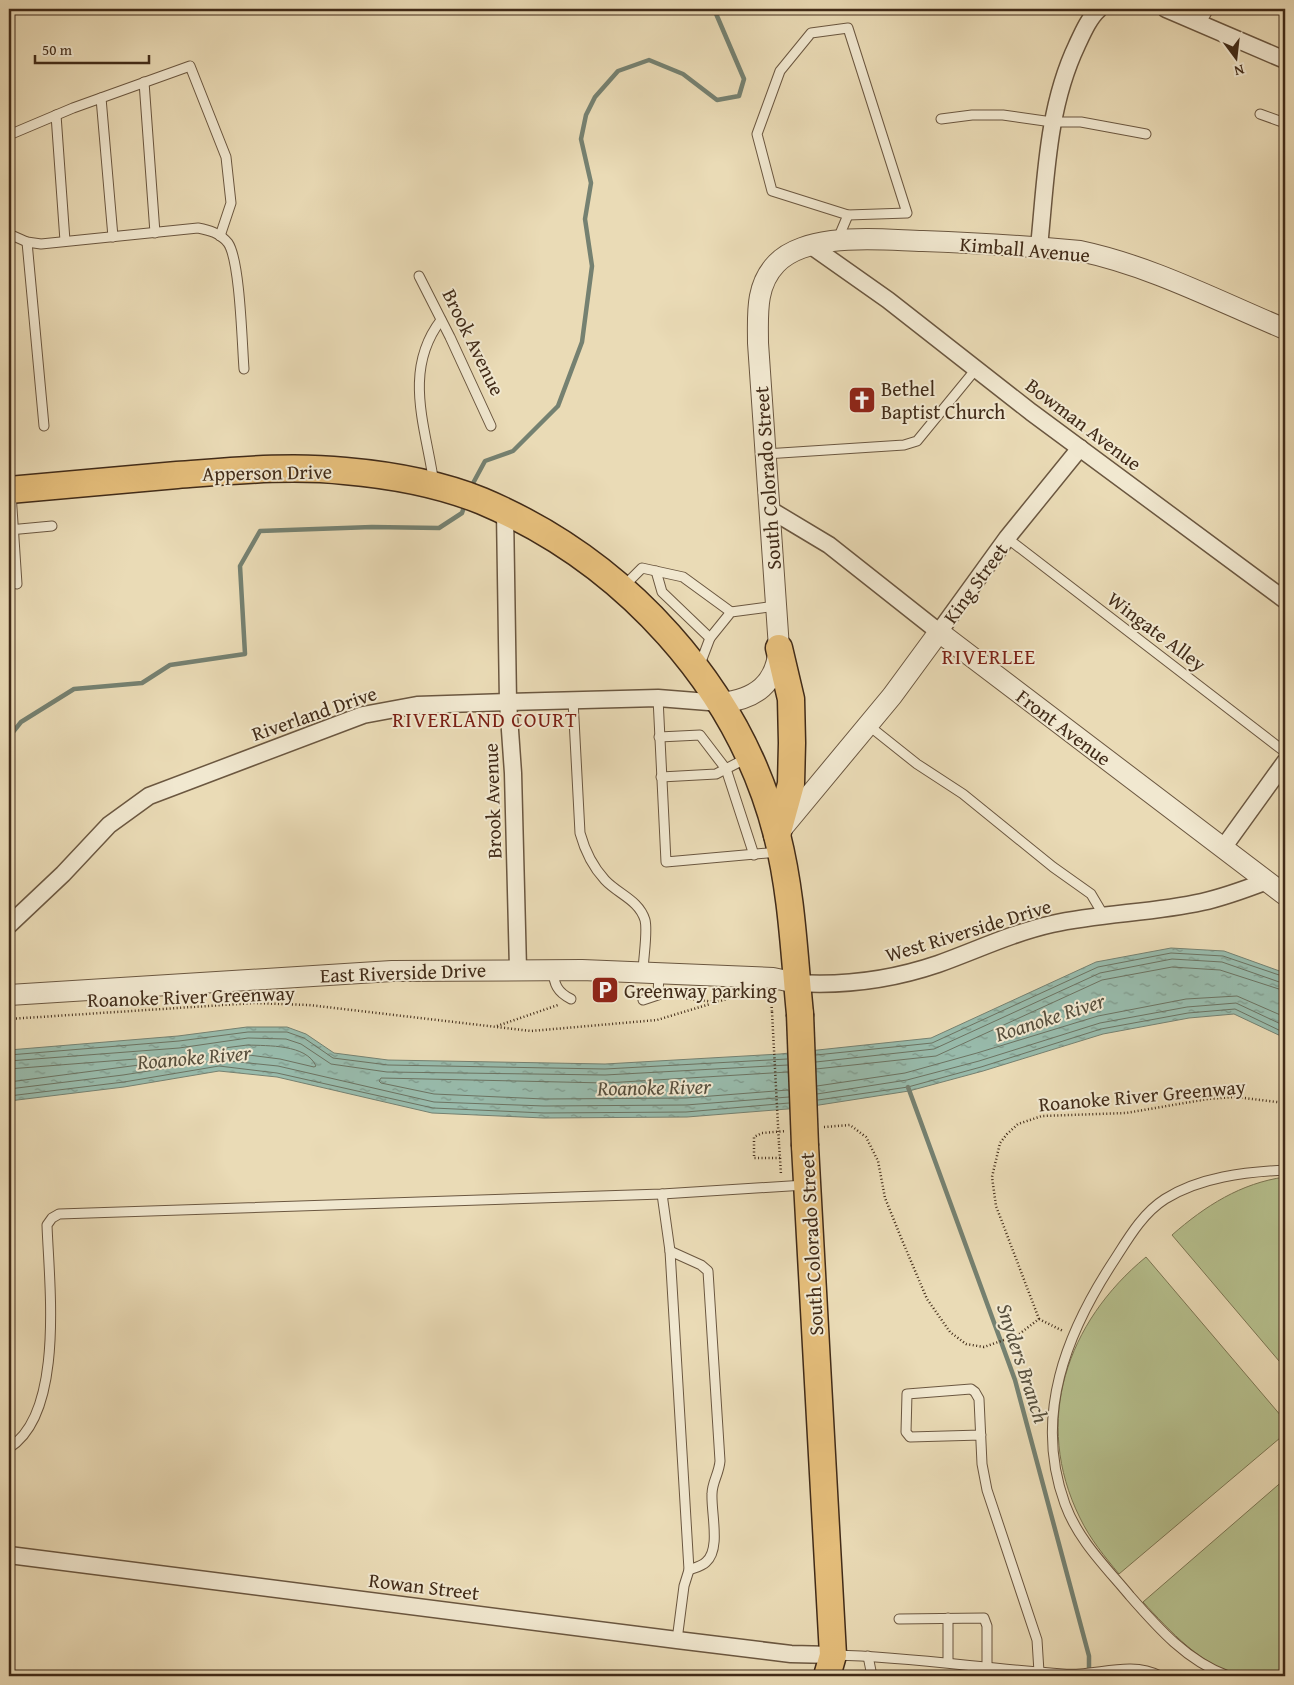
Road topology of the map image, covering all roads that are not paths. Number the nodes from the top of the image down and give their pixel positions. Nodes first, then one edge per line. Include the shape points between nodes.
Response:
1 (1166, 9) edge
2 (1209, 9) edge
3 (1091, 12) edge
4 (1200, 24) junction
5 (1285, 60) edge
6 (144, 82) junction
7 (101, 98) junction
8 (1260, 114) dead end
9 (56, 115) junction
10 (941, 119) dead end
11 (1052, 122) junction
12 (1285, 123) edge
13 (1146, 134) dead end
14 (9, 135) edge
15 (848, 215) junction
16 (155, 233) junction
17 (9, 234) edge
18 (220, 236) junction
19 (113, 237) junction
20 (65, 241) junction
21 (837, 241) junction
22 (27, 242) junction
23 (810, 245) junction
24 (1039, 247) junction
25 (419, 276) dead end
26 (441, 320) junction
27 (1285, 330) edge
28 (244, 369) dead end
29 (976, 369) junction
30 (44, 426) dead end
31 (491, 426) dead end
32 (1080, 448) junction
33 (765, 454) junction
34 (445, 489) junction
35 (10, 490) edge
36 (769, 509) junction
37 (505, 512) junction
38 (52, 526) dead end
39 (11, 530) edge
40 (1007, 538) junction
41 (656, 571) junction
42 (17, 584) dead end
43 (621, 589) junction
44 (1285, 600) edge
45 (776, 606) junction
46 (731, 612) junction
47 (939, 632) junction
48 (710, 638) junction
49 (779, 648) junction
50 (698, 670) junction
51 (658, 698) junction
52 (573, 700) junction
53 (508, 702) junction
54 (721, 702) junction
55 (868, 725) junction
56 (659, 737) junction
57 (1285, 752) edge
58 (750, 757) junction
59 (1285, 762) edge
60 (726, 769) junction
61 (661, 777) junction
62 (779, 843) junction
63 (1223, 848) junction
64 (754, 855) junction
65 (1267, 881) junction
66 (1285, 894) edge
67 (1104, 916) junction
68 (9, 925) edge
69 (518, 969) junction
70 (553, 970) junction
71 (651, 973) junction
72 (797, 983) junction
73 (9, 995) edge
74 (567, 997) road end
75 (643, 1000) dead end
76 (1285, 1170) edge
77 (796, 1185) junction
78 (662, 1194) junction
79 (670, 1251) junction
80 (981, 1436) junction
81 (9, 1448) edge
82 (9, 1555) edge
83 (689, 1570) junction
84 (948, 1618) junction
85 (898, 1619) dead end
86 (677, 1640) junction
87 (868, 1656) junction
88 (948, 1662) junction
89 (987, 1666) junction
90 (834, 1669) edge
91 (1039, 1672) junction
92 (1016, 1673) edge
93 (872, 1676) edge
94 (1160, 1676) edge
95 (1228, 1676) edge

1 - 4 street
2 - 4 lane
3 - 11 street via 1058,92
4 - 5 street
6 - 7 lane
6 - 16 lane
6 - 18 lane via 190,66 226,157 231,203
7 - 9 lane
7 - 19 lane
8 - 12 lane
9 - 14 lane
9 - 20 lane
10 - 11 lane via 1003,114
11 - 13 lane via 1081,122
11 - 24 street
15 - 15 lane via 772,191 757,134 780,71 810,33 848,28 907,213
15 - 21 lane
16 - 18 lane via 198,228
16 - 19 lane
17 - 22 lane
18 - 28 lane via 235,260
19 - 20 lane
20 - 22 lane
21 - 23 street, Kimball Avenue
21 - 24 street, Kimball Avenue via 863,239
22 - 30 lane
23 - 29 street, Bowman Avenue via 888,300
23 - 33 street, South Colorado Street via 781,259 761,288 758,343
24 - 27 street, Kimball Avenue via 1080,251 1144,269
25 - 26 lane, Brook Avenue
26 - 31 lane, Brook Avenue
26 - 34 lane via 421,361 418,380 419,399
29 - 32 street, Bowman Avenue
29 - 33 lane via 917,441 904,445
32 - 40 street, King Street
32 - 44 street, Bowman Avenue
33 - 36 street, South Colorado Street
34 - 35 main road, Apperson Drive via 344,470 292,468
34 - 37 main road, Apperson Drive
35 - 39 lane
36 - 45 street, South Colorado Street
36 - 47 street, Front Avenue via 829,545
37 - 43 main road, Apperson Drive via 559,542
37 - 53 street, Brook Avenue
38 - 39 lane
39 - 42 lane
40 - 47 street, King Street
40 - 57 lane, Wingate Alley
41 - 43 lane via 642,568
41 - 46 lane via 683,578
41 - 48 lane via 662,592
43 - 50 main road, Apperson Drive via 661,627
45 - 46 lane
45 - 49 street, South Colorado Street
46 - 48 lane
47 - 55 street, King Street
47 - 63 street, Front Avenue
48 - 50 lane
49 - 54 street, South Colorado Street via 774,671 760,690 748,697
49 - 62 main road via 790,699 792,743 791,784
50 - 54 main road, Apperson Drive
51 - 52 street, Riverland Drive
51 - 54 street, Riverland Drive
51 - 56 lane
52 - 53 street, Riverland Drive
52 - 71 lane via 580,833 585,851 606,881 642,911
53 - 68 street, Riverland Drive via 417,705 363,715 149,796 109,825
53 - 69 street, Brook Avenue
54 - 58 main road, Apperson Drive
55 - 62 street, King Street
55 - 67 lane via 917,764 963,794 1090,894
56 - 60 lane via 700,735
56 - 61 lane
58 - 60 lane
58 - 62 main road, Apperson Drive
59 - 63 street
60 - 61 lane via 716,774
60 - 64 lane
61 - 64 lane via 666,862
62 - 64 lane
62 - 72 main road, South Colorado Street via 792,916
63 - 65 street, Front Avenue
65 - 66 street, Front Avenue
65 - 67 street, West Riverside Drive via 1202,902
67 - 72 street, West Riverside Drive via 1017,933 903,974 859,983
69 - 70 street, East Riverside Drive
69 - 73 street, East Riverside Drive via 382,971
70 - 71 street, East Riverside Drive
70 - 74 lane via 554,984
71 - 72 street, East Riverside Drive via 773,978
71 - 75 lane via 658,995
72 - 77 main road, South Colorado Street, bridge via 806,1134
76 - 95 lane via 1218,1179 1165,1199 1135,1228 1106,1272 1071,1335 1058,1376 1053,1424 1055,1456 1060,1489 1071,1519 1084,1540 1165,1634 1190,1657
77 - 78 lane
77 - 90 main road, South Colorado Street
78 - 79 lane
78 - 81 lane via 58,1214 47,1226 49,1364 35,1418 27,1432
79 - 83 lane
79 - 83 lane via 708,1271 720,1461 712,1493 714,1551 706,1562
80 - 80 lane via 979,1399 970,1389 907,1394 906,1432 910,1437
80 - 91 lane via 987,1490 1037,1640
82 - 86 street, Rowan Street
83 - 86 lane
84 - 85 lane
84 - 88 lane
84 - 89 lane via 984,1618
86 - 90 street, Rowan Street via 791,1654
87 - 88 lane
87 - 90 lane
87 - 93 lane
88 - 89 lane
89 - 92 lane
91 - 92 lane
91 - 94 lane via 1079,1674 1131,1668

